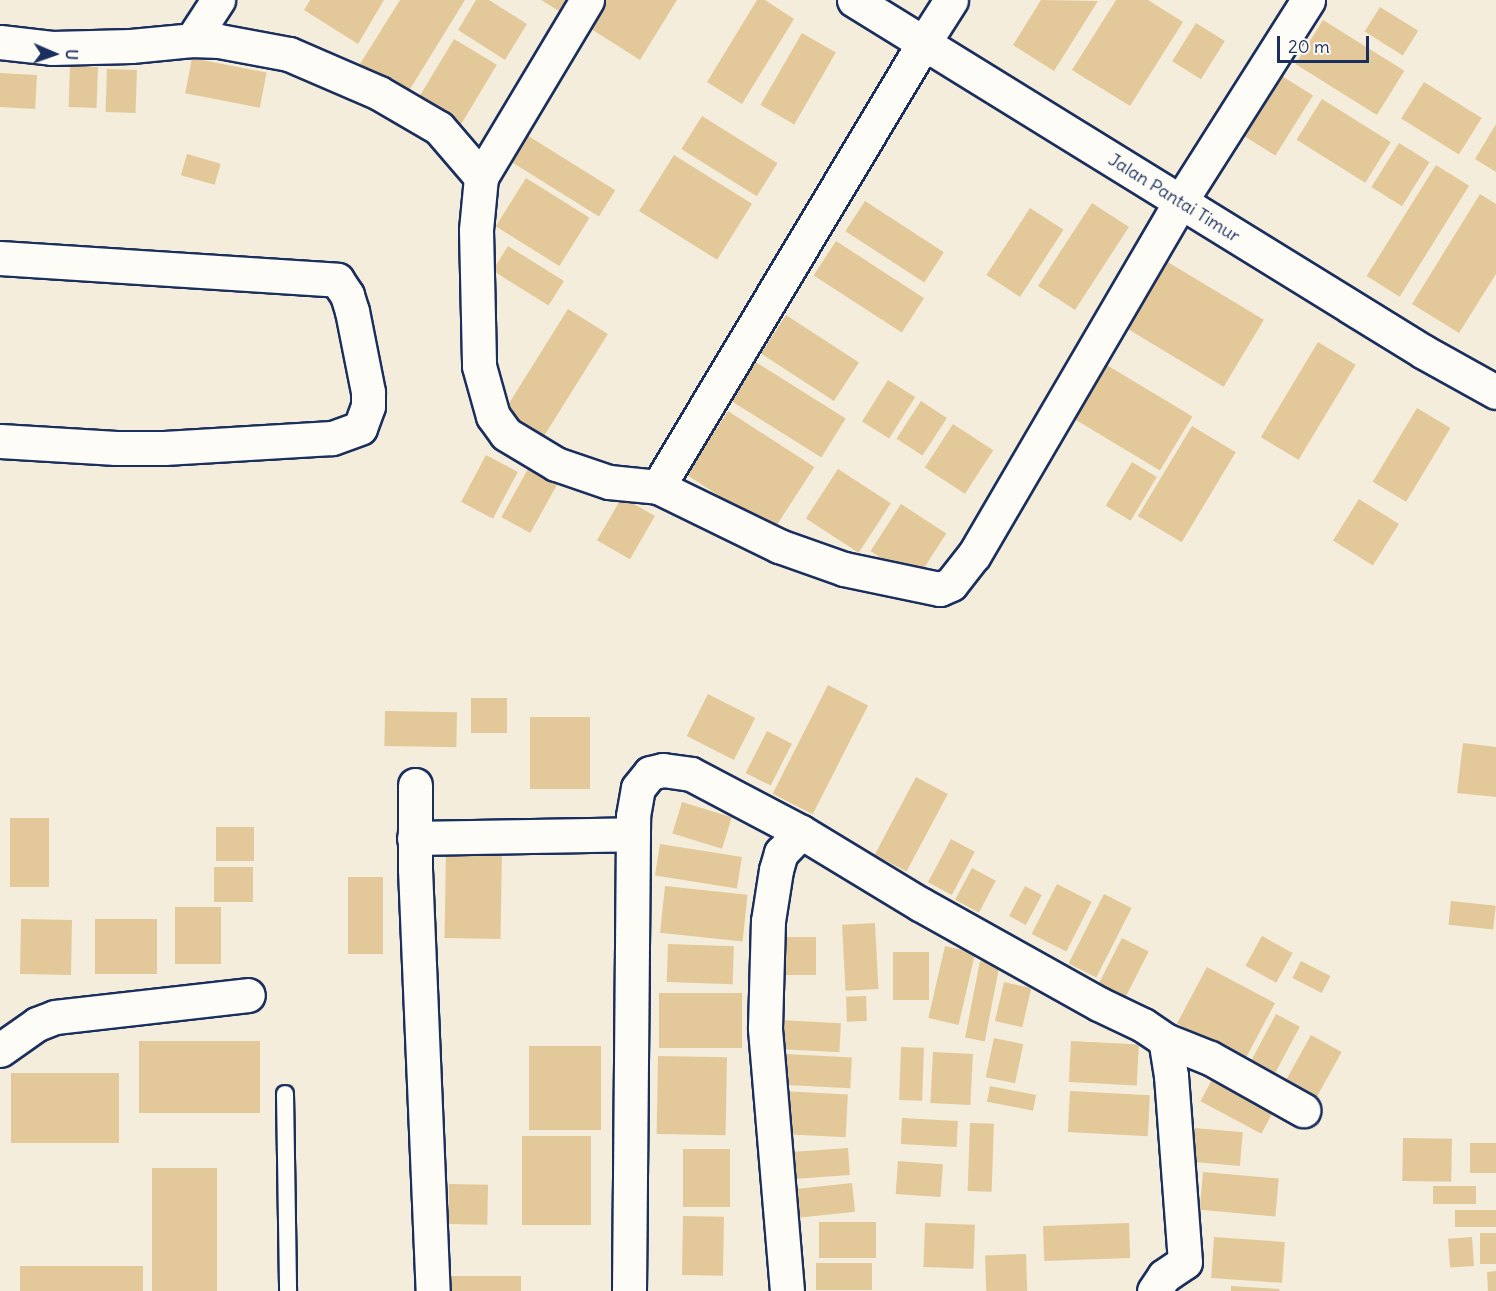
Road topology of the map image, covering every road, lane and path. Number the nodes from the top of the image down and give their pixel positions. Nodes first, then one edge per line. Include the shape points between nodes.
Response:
1 (218, 0) edge
2 (587, 0) edge
3 (854, 0) edge
4 (951, 0) edge
5 (1308, 0) edge
6 (192, 40) junction
7 (0, 42) edge
8 (922, 44) junction
9 (481, 177) junction
10 (1180, 202) junction
11 (0, 258) edge
12 (1496, 392) edge
13 (0, 441) edge
14 (658, 487) junction
15 (415, 785) dead end
16 (801, 832) junction
17 (633, 834) junction
18 (414, 838) junction
19 (248, 994) dead end
20 (1165, 1040) junction
21 (0, 1050) edge
22 (285, 1094) dead end
23 (1304, 1110) dead end
24 (288, 1291) edge
25 (433, 1291) edge
26 (629, 1291) edge
27 (788, 1291) edge
28 (1154, 1291) edge

1 - 6 street
2 - 9 street
3 - 8 street, Jalan Pantai Timur
4 - 8 street
5 - 10 street
6 - 7 street via 52,48
6 - 9 street via 289,54 380,93 438,128
8 - 10 street, Jalan Pantai Timur
8 - 14 street
9 - 14 street via 476,230 479,366 493,416 506,434 556,464 609,482
10 - 12 street, Jalan Pantai Timur
10 - 14 street via 974,555 946,587 844,569 779,546
11 - 13 street via 337,280 352,311 368,392 368,406 360,428 332,438 164,448
15 - 18 street
16 - 17 street via 691,774 663,770 650,773 638,788
16 - 20 street via 920,904
16 - 27 street via 781,854 768,921 765,1028
17 - 18 street
17 - 26 street
18 - 25 street
19 - 21 street via 55,1017 37,1024
20 - 23 street via 1210,1058
20 - 28 street via 1185,1262 1164,1276
22 - 24 lane

